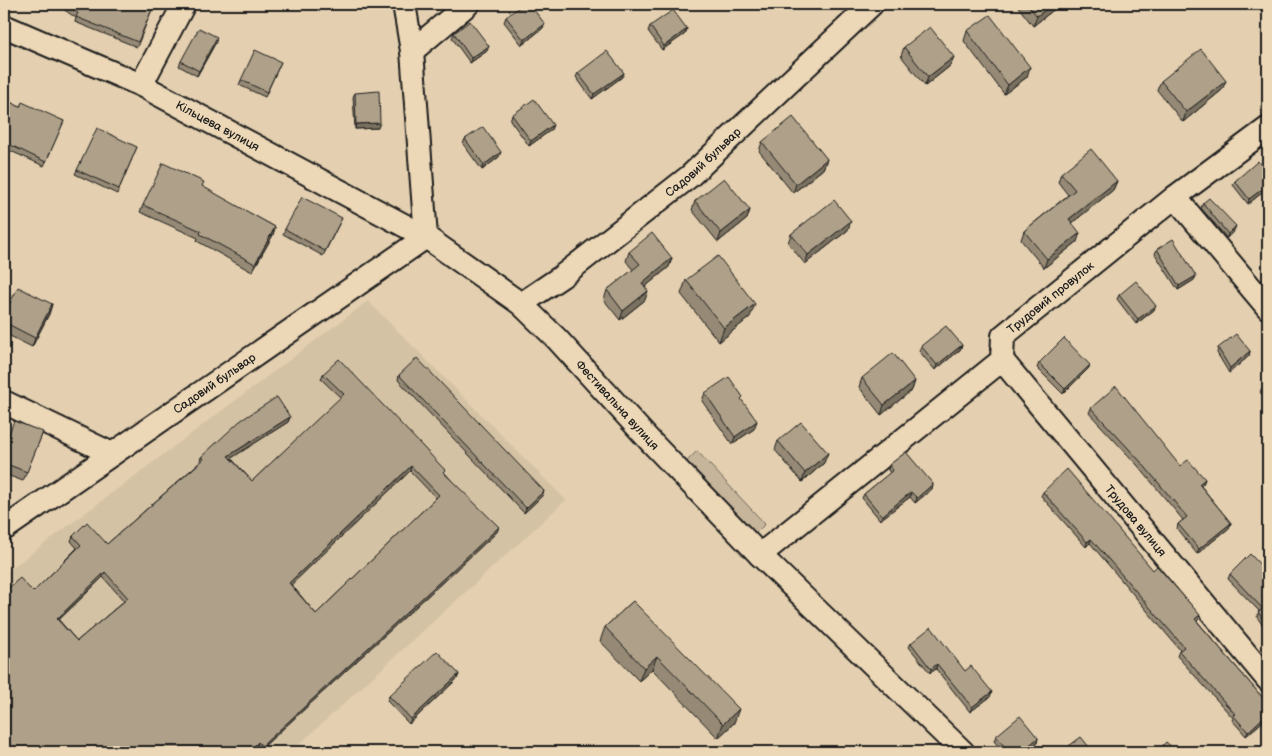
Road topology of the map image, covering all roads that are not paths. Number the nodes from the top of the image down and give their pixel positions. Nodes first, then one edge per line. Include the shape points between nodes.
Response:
1 (184, 4) edge
2 (404, 4) edge
3 (468, 4) edge
4 (872, 4) edge
5 (4, 26) edge
6 (412, 52) junction
7 (141, 85) junction
8 (1268, 128) edge
9 (1175, 197) junction
10 (426, 237) junction
11 (521, 304) junction
12 (1268, 308) edge
13 (1002, 360) junction
14 (4, 402) edge
15 (112, 454) junction
16 (4, 529) edge
17 (760, 555) junction
18 (1268, 680) edge
19 (963, 752) edge

1 - 7 street
2 - 6 street
3 - 6 street
4 - 11 street, Садовий бульвар via 690,176 561,277
5 - 7 street, Кільцева вулиця
6 - 10 street
7 - 10 street, Кільцева вулиця
8 - 9 street, Трудовий провулок
9 - 12 street
9 - 13 street, Трудовий провулок via 1003,336
10 - 11 street, Фестивальна вулиця
10 - 15 street, Садовий бульвар
11 - 17 street, Фестивальна вулиця via 558,339
13 - 17 street
13 - 18 street, Трудова вулиця
14 - 15 street
15 - 16 street, Садовий бульвар
17 - 19 street, Фестивальна вулиця

